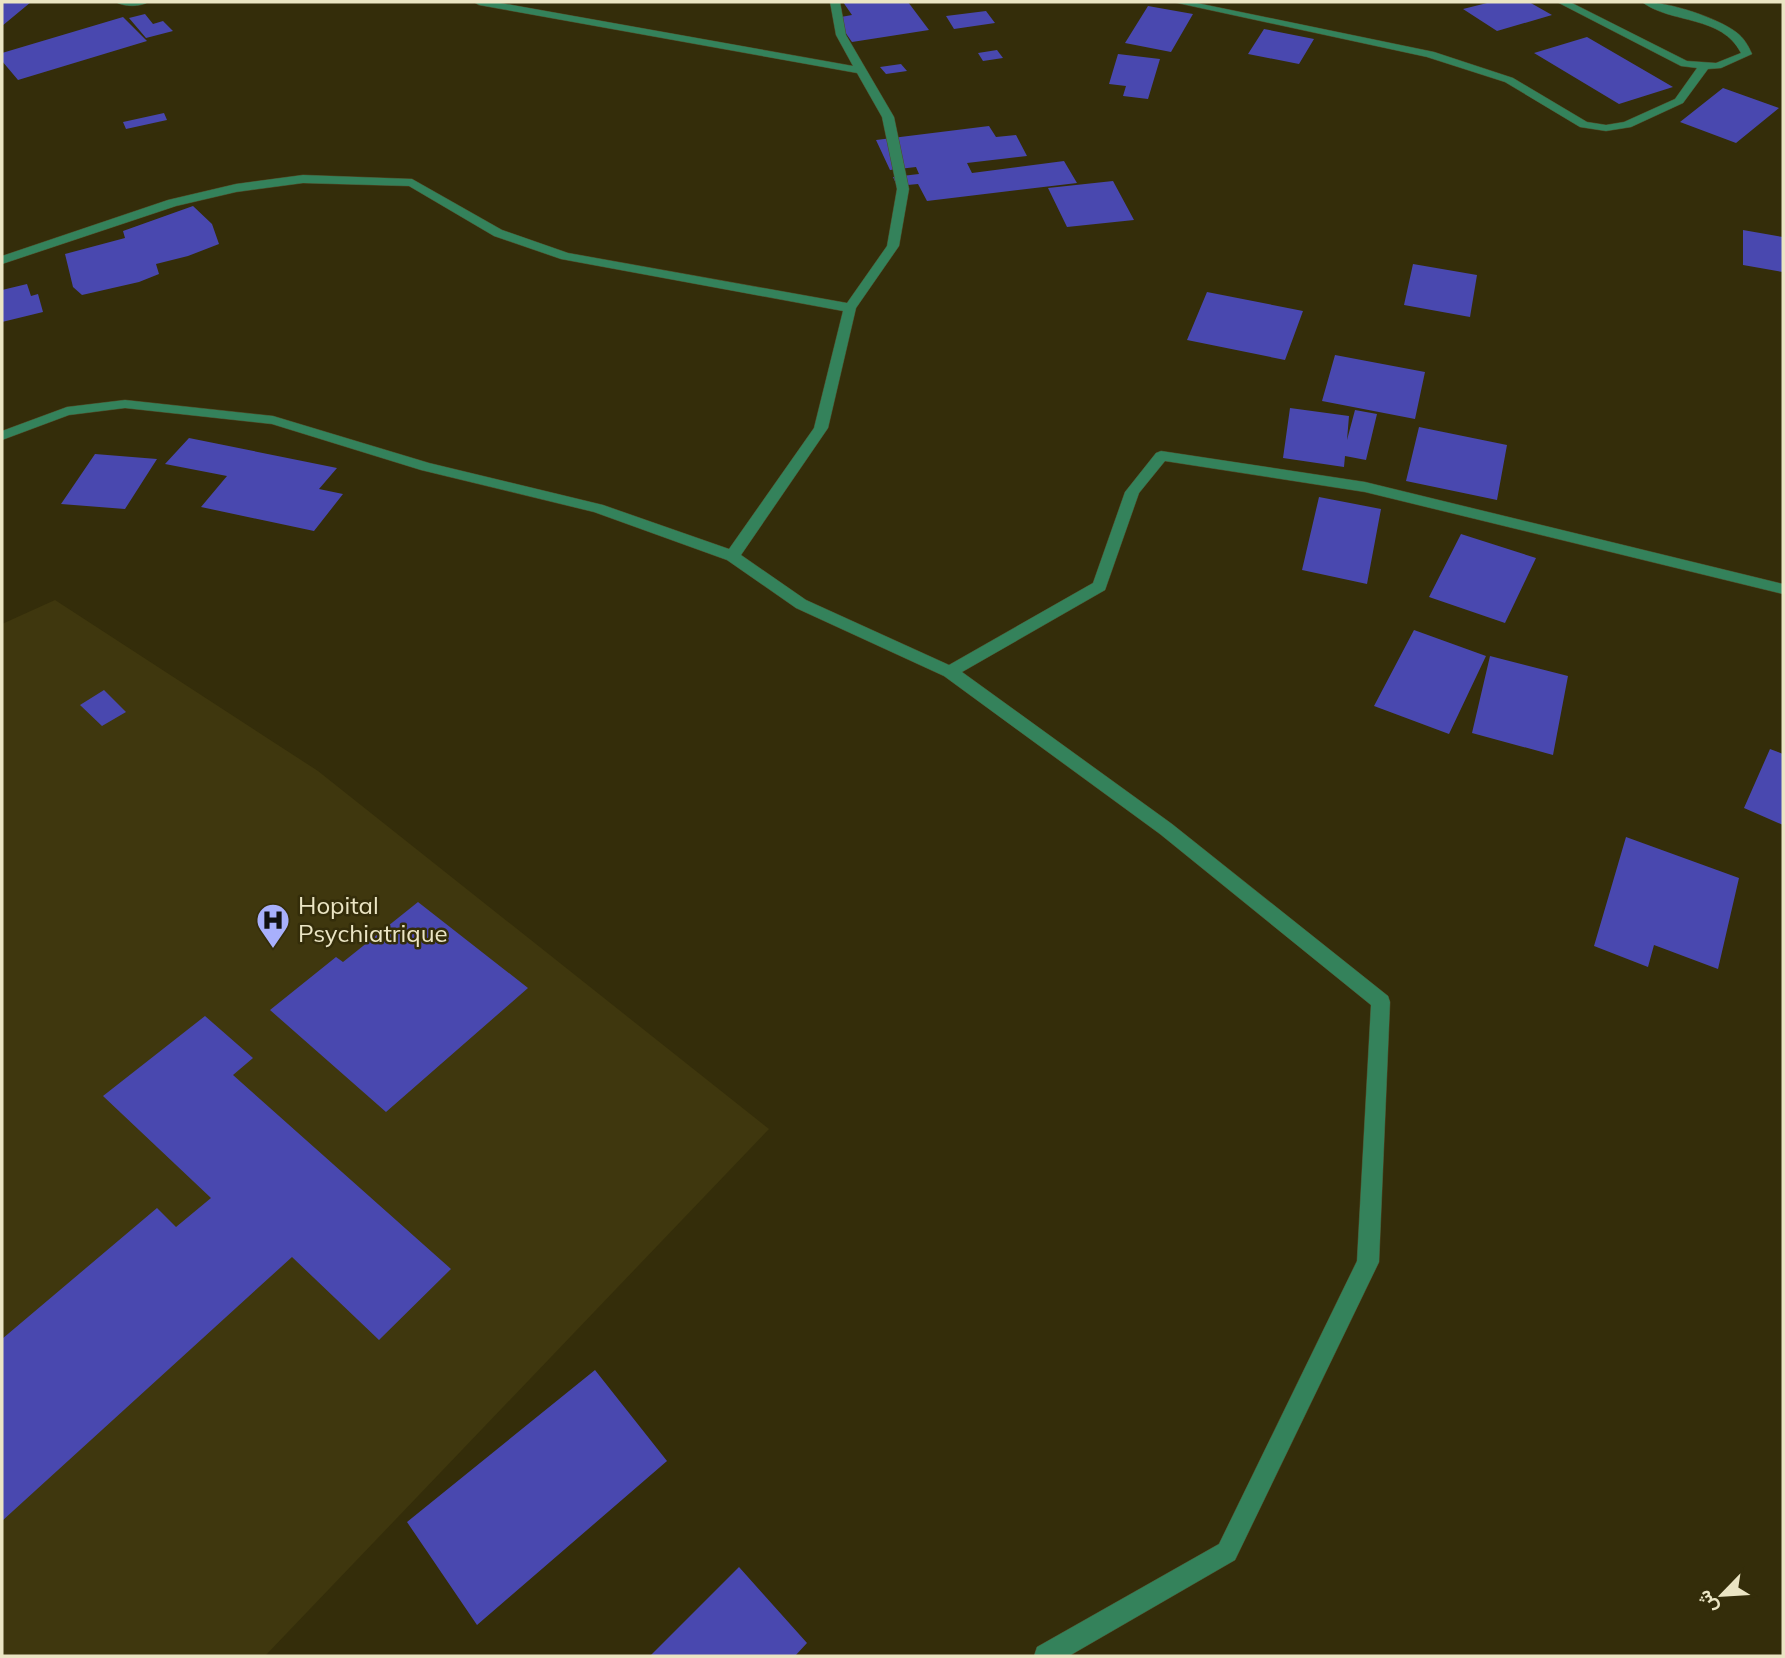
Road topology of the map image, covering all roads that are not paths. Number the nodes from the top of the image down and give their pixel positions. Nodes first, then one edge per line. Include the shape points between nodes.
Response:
1 (121, 2) edge
2 (143, 2) edge
3 (479, 2) edge
4 (835, 2) edge
5 (1178, 2) edge
6 (1562, 2) edge
7 (1647, 2) edge
8 (1704, 66) junction
9 (859, 69) junction
10 (2, 260) edge
11 (850, 308) junction
12 (2, 436) edge
13 (732, 556) junction
14 (1783, 589) edge
15 (950, 672) junction
16 (1046, 1656) edge

1 - 2 street
3 - 9 street
4 - 9 street via 841,35
5 - 8 street via 1430,54 1509,80 1584,125 1606,128 1627,125 1679,101
6 - 8 street via 1652,50 1685,64
7 - 8 street via 1739,37 1747,54 1728,63
9 - 11 street via 888,117 903,189 893,246
10 - 11 street via 172,203 236,188 303,179 412,183 498,233 565,256
11 - 13 street via 821,428
12 - 13 street via 67,411 125,404 274,420 426,467 598,508
13 - 15 street via 801,604
14 - 15 street via 1365,487 1161,456 1132,492 1100,586
15 - 16 street via 1166,829 1381,1002 1368,1262 1227,1552

